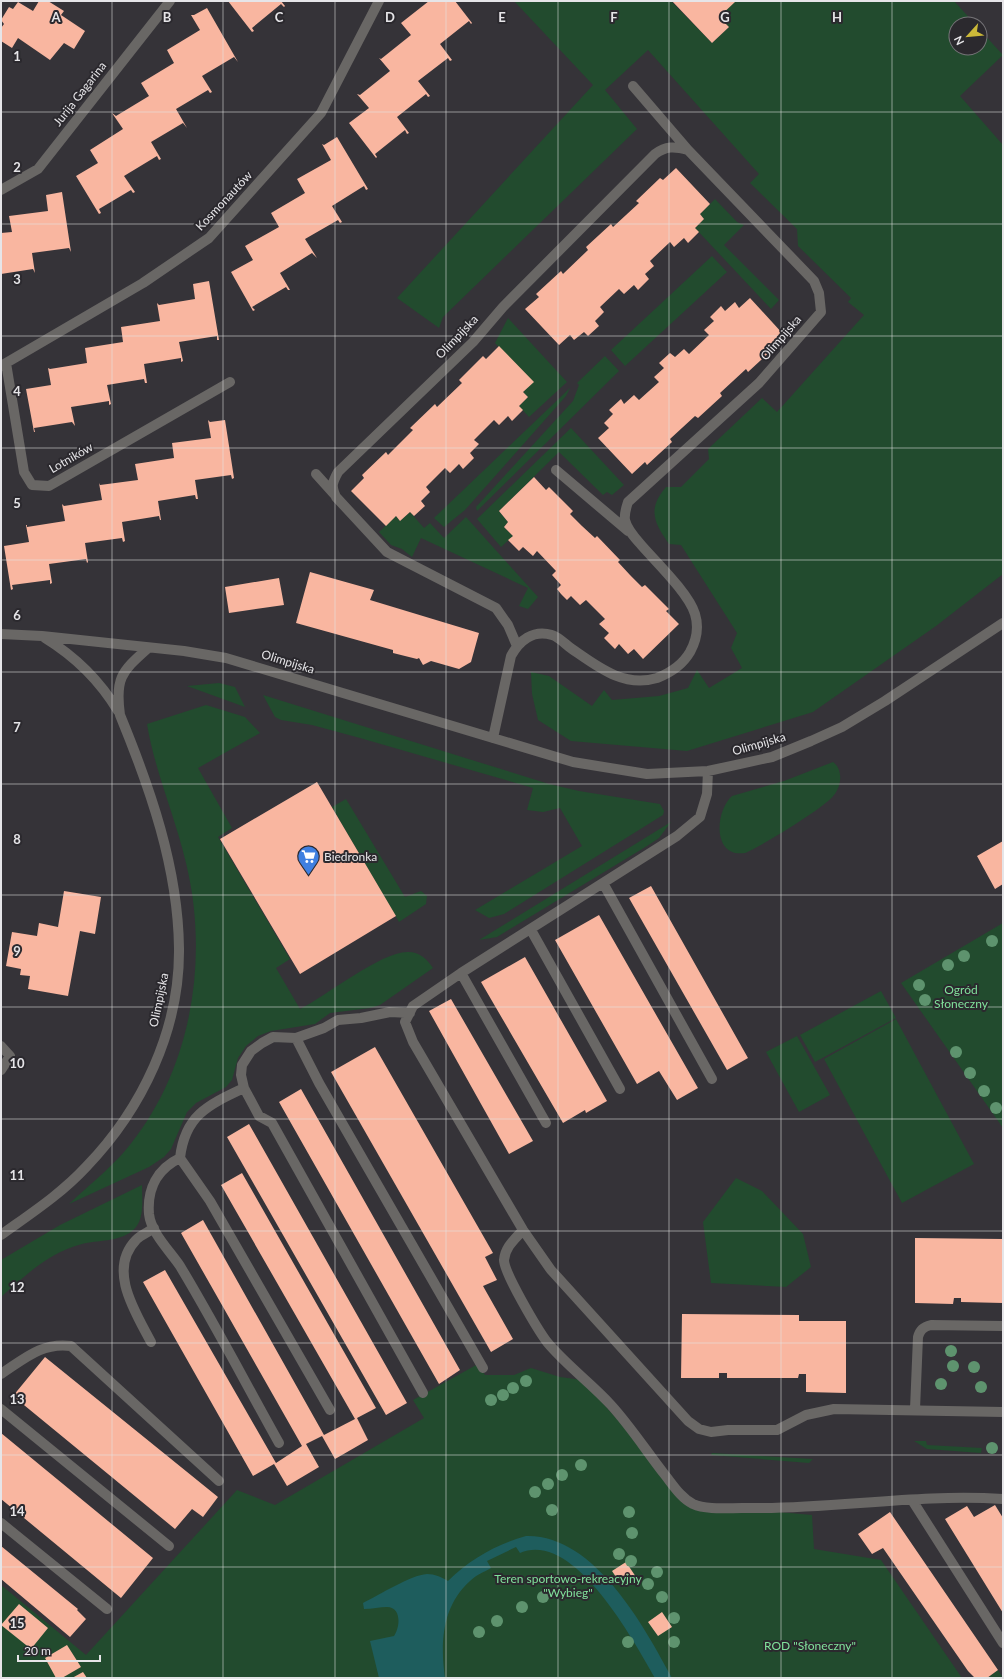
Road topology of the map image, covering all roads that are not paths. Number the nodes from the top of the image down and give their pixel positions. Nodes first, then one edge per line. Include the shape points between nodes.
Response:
1 (170, 1) edge
2 (379, 1) edge
3 (633, 86) dead end
4 (688, 150) junction
5 (1, 190) edge
6 (3, 365) edge
7 (230, 382) dead end
8 (556, 470) dead end
9 (316, 474) dead end
10 (336, 497) junction
11 (632, 534) junction
12 (1003, 624) edge
13 (1, 634) edge
14 (42, 636) junction
15 (517, 646) junction
16 (147, 649) junction
17 (120, 715) junction
18 (493, 738) junction
19 (708, 771) junction
20 (602, 883) junction
21 (531, 930) junction
22 (461, 973) junction
23 (410, 1013) junction
24 (296, 1038) junction
25 (1, 1046) edge
26 (1, 1070) edge
27 (712, 1079) dead end
28 (244, 1088) junction
29 (620, 1089) dead end
30 (546, 1123) dead end
31 (180, 1158) junction
32 (154, 1228) junction
33 (523, 1230) junction
34 (1, 1235) edge
35 (1003, 1326) edge
36 (151, 1342) dead end
37 (483, 1368) dead end
38 (1, 1374) edge
39 (423, 1392) dead end
40 (1, 1409) edge
41 (915, 1409) junction
42 (330, 1410) dead end
43 (1003, 1412) edge
44 (279, 1443) dead end
45 (219, 1482) dead end
46 (1003, 1499) edge
47 (912, 1500) junction
48 (1, 1522) edge
49 (169, 1546) dead end
50 (107, 1609) dead end
51 (1003, 1643) edge

1 - 5 street, Jurija Gagarina via 38,169
2 - 6 street, Kosmonautów via 321,113 209,238 143,283
3 - 4 street, Olimpijska
4 - 10 street, Olimpijska via 676,146 664,148 654,154 503,307 473,342 338,472 332,482
4 - 11 street, Olimpijska via 814,281 819,293 821,312 759,383 628,502 625,520
6 - 7 street, Lotników via 24,472 32,485 48,486
8 - 11 street, Olimpijska
9 - 10 street
10 - 15 street via 387,552 496,608 508,625
11 - 15 street, Olimpijska via 683,594 695,614 698,632 690,652 681,664 666,675 647,681 620,679 554,635 541,633 529,636
12 - 19 street, Olimpijska via 842,727 772,757
13 - 14 street
14 - 16 street
14 - 17 street, Olimpijska via 90,672 108,694
15 - 18 street via 511,656
16 - 17 street, Olimpijska via 128,666 121,681 117,695
16 - 18 street, Olimpijska via 184,651 234,660
17 - 34 street, Olimpijska via 163,835 174,890 179,948 173,1005 159,1057 135,1106 112,1137 85,1168 41,1207
18 - 19 street, Olimpijska via 573,762 647,774
19 - 20 street via 707,794 700,817 677,836
20 - 21 street
20 - 27 street
21 - 22 street
21 - 29 street
22 - 23 street via 413,1006
22 - 30 street
23 - 24 street via 390,1012 338,1020
23 - 33 street via 405,1022 413,1042
24 - 28 street via 273,1037 251,1051 242,1065
24 - 37 street via 319,1083
25 - 26 street via 10,1056
28 - 31 street via 210,1104 198,1114 182,1141
28 - 39 street via 259,1116 272,1123
31 - 32 street via 157,1175 152,1187 149,1216
31 - 42 street via 210,1201
32 - 36 street via 136,1240 126,1257 124,1276 128,1298
32 - 44 street via 179,1266
33 - 41 street via 551,1270 698,1429 711,1432 777,1430 819,1410
33 - 47 street via 509,1245 504,1261 509,1277 547,1342 610,1404 639,1438 679,1493 693,1504 774,1509
35 - 41 street via 924,1327 918,1337
38 - 45 street via 32,1353 57,1344 71,1346
40 - 49 street
41 - 43 street
46 - 47 street via 974,1497
47 - 51 street
48 - 50 street

